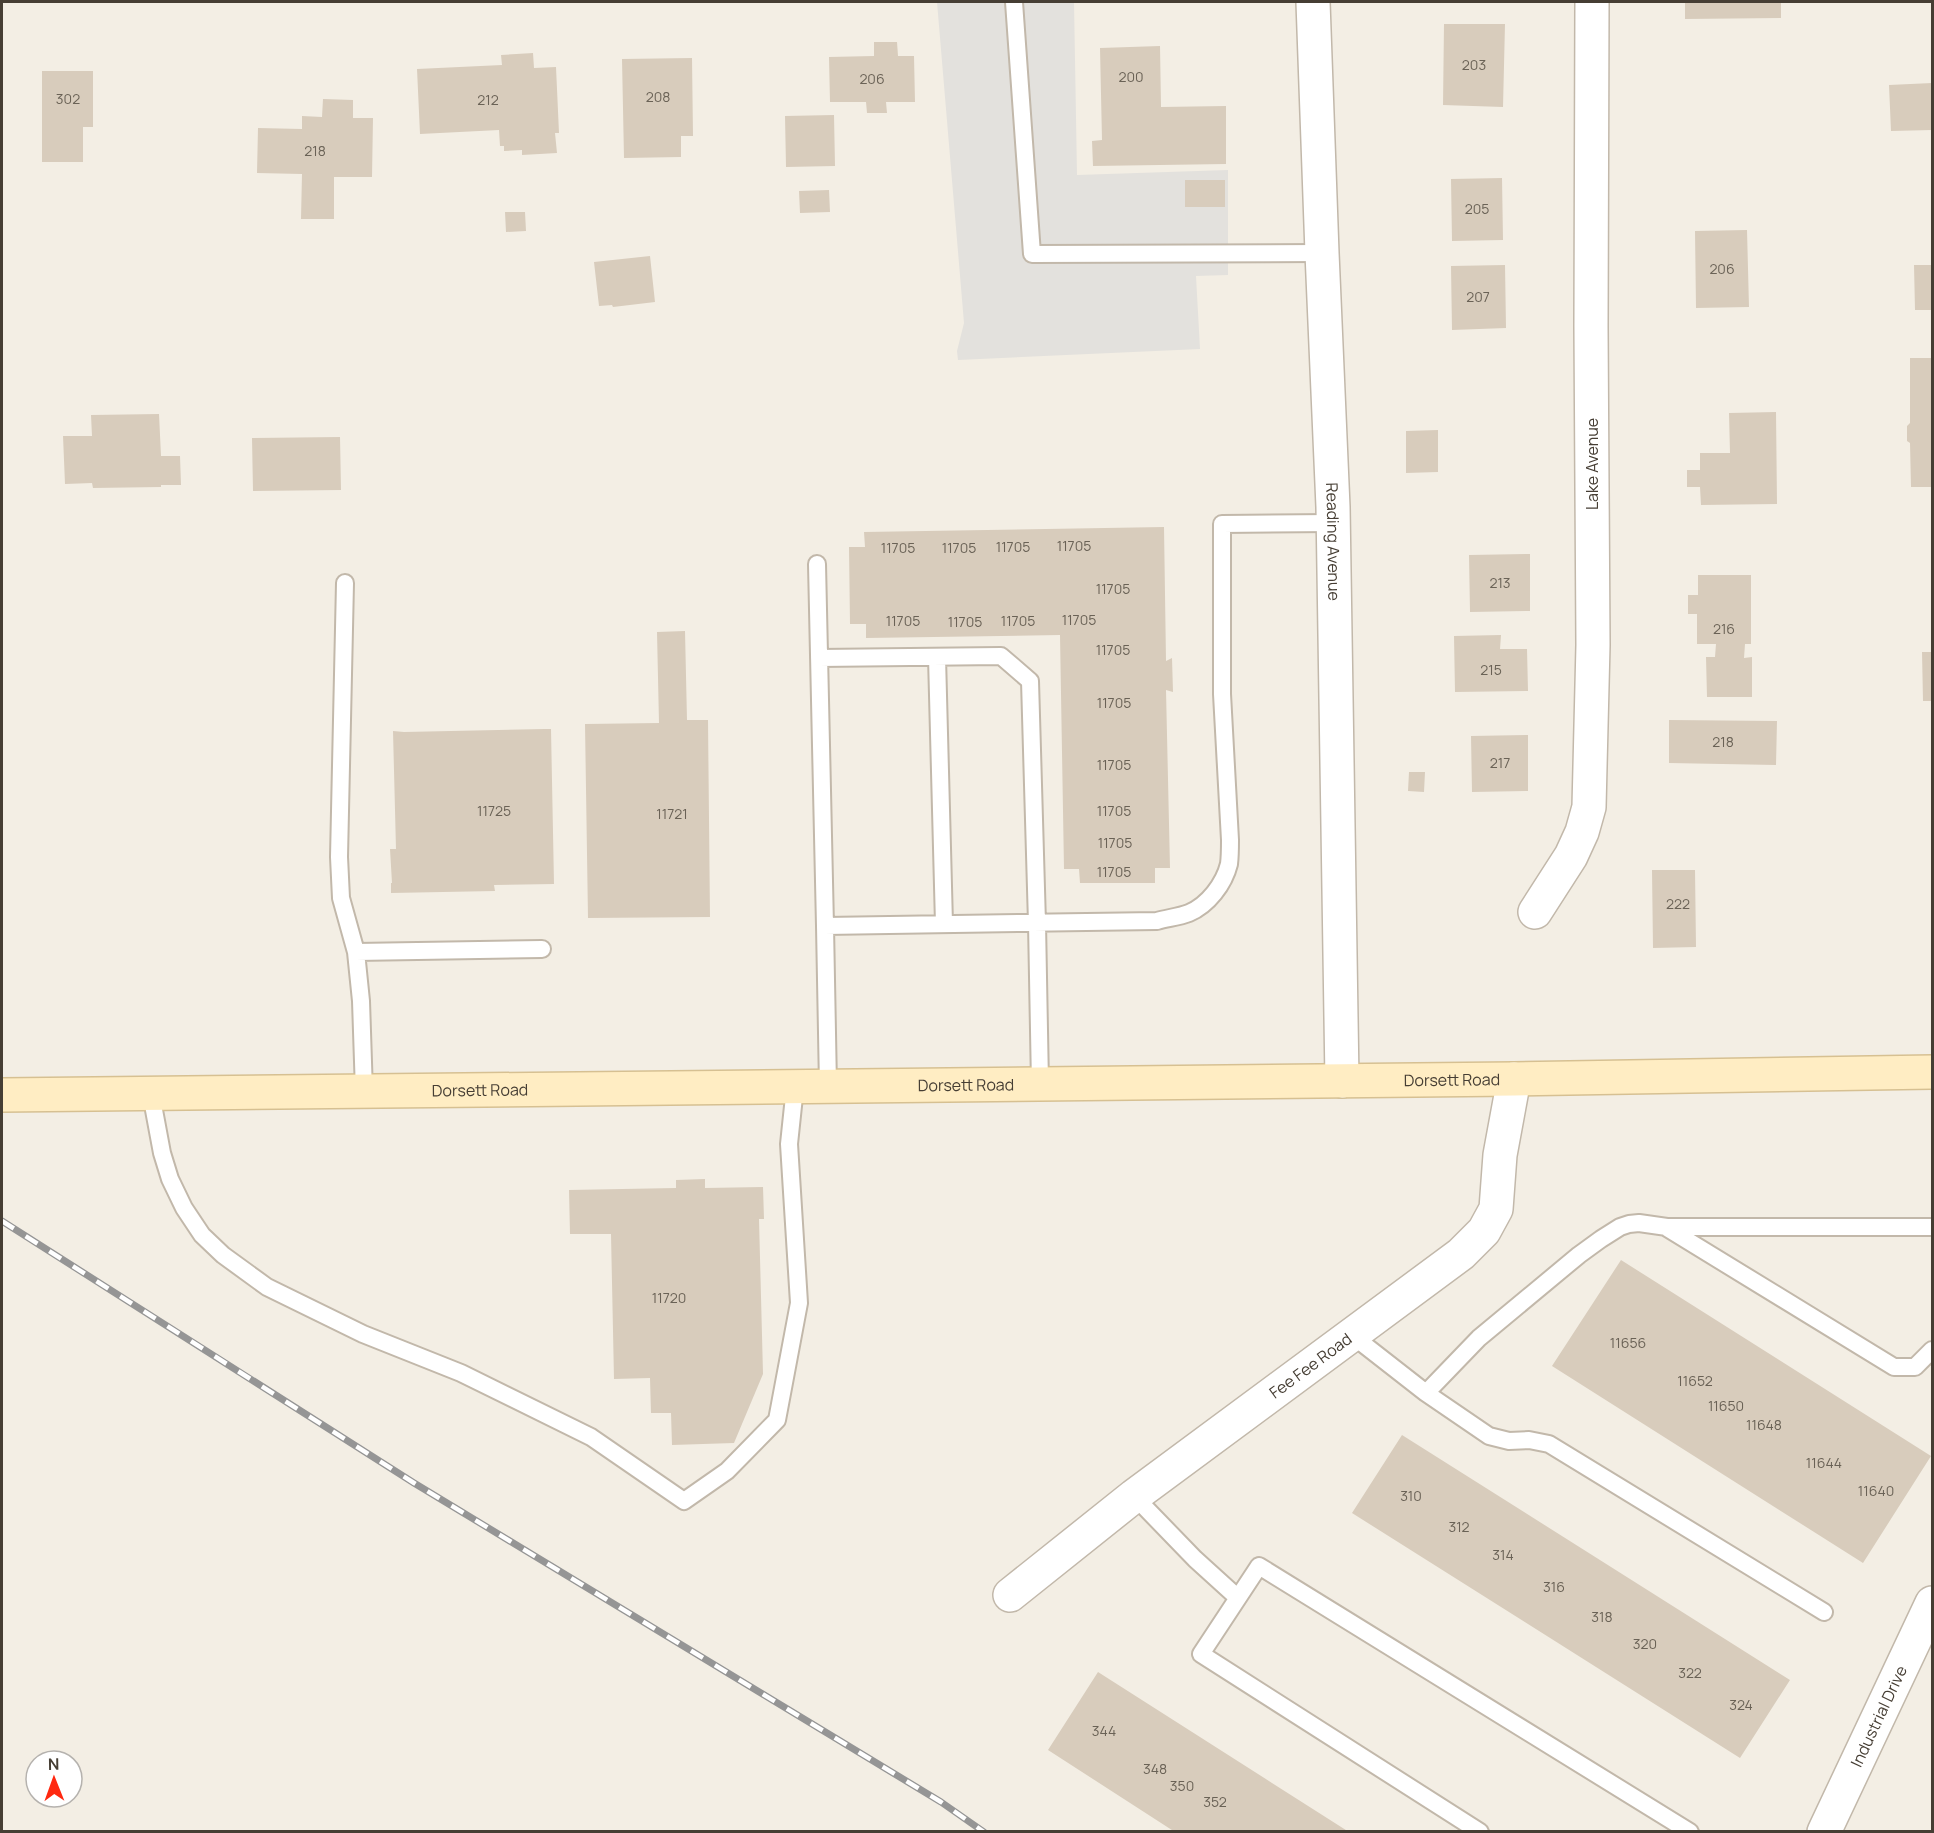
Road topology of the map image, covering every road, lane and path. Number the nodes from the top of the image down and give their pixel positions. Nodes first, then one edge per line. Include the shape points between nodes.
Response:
1 (1014, 2) edge
2 (1313, 2) edge
3 (1592, 2) edge
4 (1322, 253) junction
5 (1333, 523) junction
6 (817, 564) dead end
7 (345, 583) dead end
8 (937, 657) junction
9 (819, 658) junction
10 (1535, 912) dead end
11 (1037, 923) junction
12 (944, 924) junction
13 (825, 926) junction
14 (542, 949) dead end
15 (356, 952) junction
16 (1932, 1072) edge
17 (1514, 1079) junction
18 (1342, 1080) junction
19 (1040, 1084) junction
20 (828, 1086) junction
21 (795, 1087) junction
22 (364, 1092) junction
23 (151, 1094) junction
24 (2, 1095) edge
25 (1667, 1227) junction
26 (1932, 1227) edge
27 (1353, 1336) junction
28 (1932, 1350) edge
29 (1426, 1393) junction
30 (1134, 1496) junction
31 (1010, 1594) dead end
32 (1238, 1598) junction
33 (1932, 1603) edge
34 (1824, 1612) dead end
35 (1480, 1832) edge
36 (1690, 1832) edge
37 (1824, 1832) edge

1 - 4 lane via 1032,254
2 - 4 street, Reading Avenue
3 - 10 street, Lake Avenue via 1593,645 1589,807 1571,856
4 - 5 street, Reading Avenue
5 - 11 lane via 1222,524 1222,694 1230,840 1229,864 1214,894 1189,913 1157,921
5 - 18 street, Reading Avenue
6 - 9 lane
7 - 15 lane via 339,857 341,898
8 - 9 lane
8 - 11 lane via 1001,657 1029,681
8 - 12 lane
9 - 13 lane
11 - 12 lane
11 - 19 lane
12 - 13 lane
13 - 20 lane
14 - 15 lane
15 - 22 lane
16 - 17 main road, Dorsett Road
17 - 18 main road, Dorsett Road
17 - 27 street, Fee Fee Road via 1500,1155 1496,1209 1484,1231 1461,1254
18 - 19 main road, Dorsett Road
19 - 20 main road, Dorsett Road
20 - 21 main road, Dorsett Road
21 - 22 main road, Dorsett Road
21 - 23 lane via 789,1144 799,1303 777,1420 727,1471 684,1501 591,1437 470,1377 363,1334 267,1287 223,1255 202,1236 170,1179
22 - 23 main road, Dorsett Road
23 - 24 main road, Dorsett Road
25 - 26 lane
25 - 28 lane via 1894,1367 1915,1367
25 - 29 lane via 1629,1224 1601,1239 1479,1338
27 - 29 lane
27 - 30 street, Fee Fee Road
29 - 34 lane via 1489,1436 1550,1444
30 - 31 street, Fee Fee Road
30 - 32 lane
32 - 35 lane via 1200,1654
32 - 36 lane via 1259,1566
33 - 37 street, Industrial Drive

